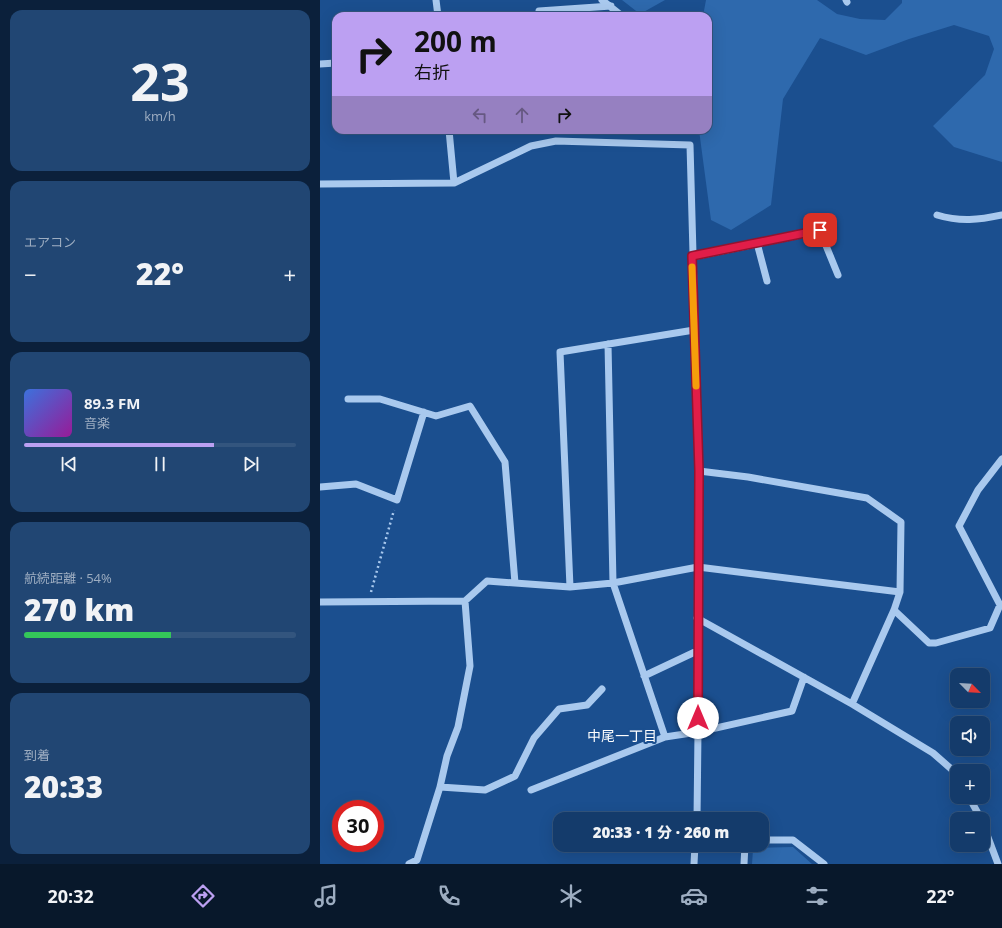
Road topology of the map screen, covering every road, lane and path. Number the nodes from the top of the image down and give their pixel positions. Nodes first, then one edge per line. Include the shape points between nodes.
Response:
1 (436, 0) edge
2 (602, 0) edge
3 (611, 6) junction
4 (540, 11) dead end
5 (438, 12) edge
6 (618, 12) edge
7 (332, 63) edge
8 (320, 64) edge
9 (449, 134) edge
10 (454, 183) junction
11 (320, 184) edge
12 (937, 215) dead end
13 (1002, 215) edge
14 (757, 243) junction
15 (692, 256) junction
16 (838, 275) dead end
17 (767, 281) dead end
18 (694, 330) junction
19 (608, 344) junction
20 (348, 399) dead end
21 (424, 412) junction
22 (1002, 459) edge
23 (699, 471) junction
24 (320, 487) edge
25 (398, 500) junction
26 (698, 567) junction
27 (515, 583) junction
28 (613, 583) junction
29 (570, 587) junction
30 (900, 592) junction
31 (465, 601) junction
32 (320, 602) edge
33 (368, 602) junction
34 (894, 610) junction
35 (697, 618) junction
36 (697, 651) junction
37 (644, 676) junction
38 (804, 677) junction
39 (602, 689) dead end
40 (852, 704) junction
41 (698, 732) junction
42 (665, 737) junction
43 (950, 768) edge
44 (440, 787) junction
45 (531, 790) dead end
46 (697, 812) edge
47 (769, 840) edge
48 (990, 843) edge
49 (695, 852) edge
50 (745, 852) edge
51 (409, 864) edge
52 (694, 864) edge
53 (744, 864) edge
54 (824, 864) edge
55 (998, 864) edge

1 - 5 street
2 - 3 street
3 - 4 street
3 - 6 street
7 - 8 street
9 - 10 street
10 - 11 street
10 - 15 street via 532,146 556,141 690,145
12 - 13 street via 953,220 983,219
14 - 15 street
14 - 16 street via 820,230
14 - 17 street
15 - 18 street
18 - 19 street
18 - 23 street
19 - 28 street
19 - 29 street via 560,352
20 - 21 street via 380,399
21 - 25 street
21 - 27 street via 436,416 470,406 505,462
22 - 34 street via 978,490 959,526 1000,605 990,628 936,643 929,642
23 - 26 street
23 - 30 street via 867,498 901,522
24 - 25 street via 356,484
25 - 33 path
26 - 28 street
26 - 30 street
26 - 35 street
27 - 29 street
27 - 31 street via 487,581
28 - 29 street
28 - 37 street
30 - 34 street
31 - 33 street
31 - 44 street via 470,666 458,727 447,756
32 - 33 street
34 - 40 street
35 - 36 street
35 - 38 street
36 - 37 street
36 - 41 street
37 - 42 street
38 - 40 street
38 - 41 street via 792,711
39 - 44 street via 587,705 559,709 534,738 515,776 485,790
40 - 43 street via 933,753
41 - 42 street
41 - 46 street
42 - 45 street
44 - 51 street via 417,860
47 - 54 street via 793,840
48 - 55 street
49 - 52 street
50 - 53 street

